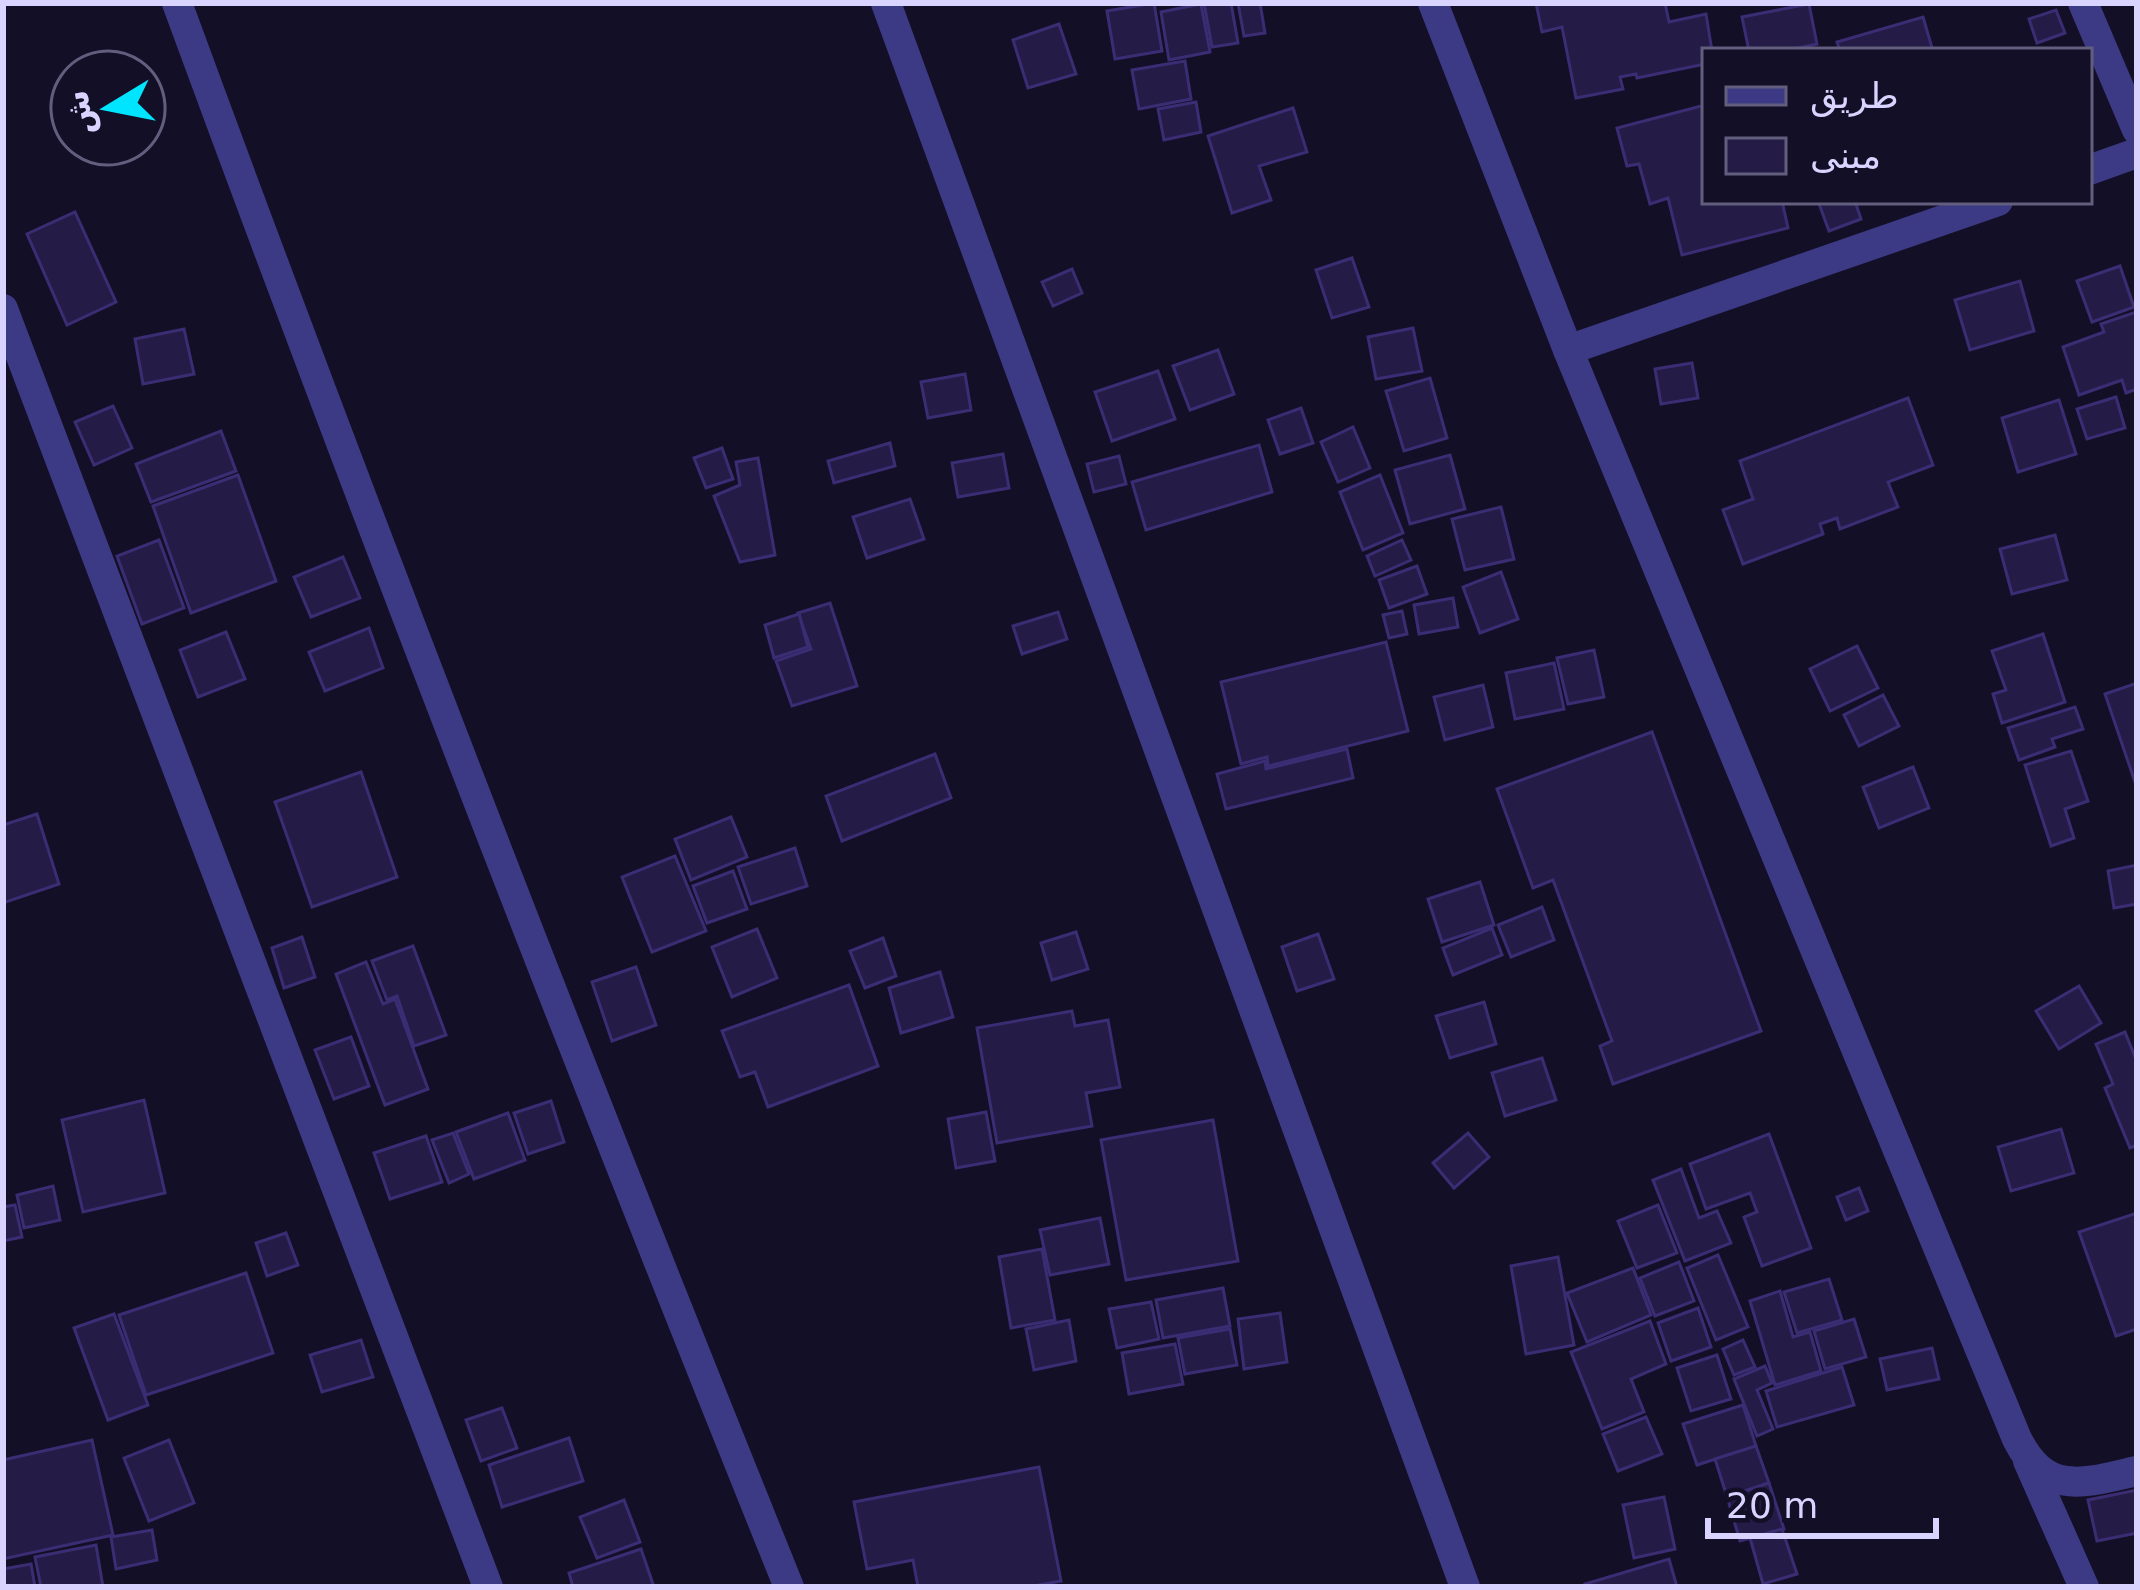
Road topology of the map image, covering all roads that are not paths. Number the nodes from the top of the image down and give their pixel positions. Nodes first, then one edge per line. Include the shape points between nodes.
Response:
1 (177, 3) edge
2 (886, 3) edge
3 (1433, 3) edge
4 (2083, 3) edge
5 (2137, 130) edge
6 (2137, 153) edge
7 (2092, 169) edge
8 (1990, 204) edge
9 (3, 309) edge
10 (1568, 350) junction
11 (2025, 1455) junction
12 (2137, 1471) edge
13 (488, 1587) edge
14 (789, 1587) edge
15 (1465, 1587) edge
16 (2084, 1587) edge

1 - 14 street via 310,366
2 - 15 street
3 - 10 street
4 - 5 street
6 - 7 street
8 - 10 street
9 - 13 street
10 - 11 street
11 - 12 street via 2051,1479 2068,1482
11 - 16 street

